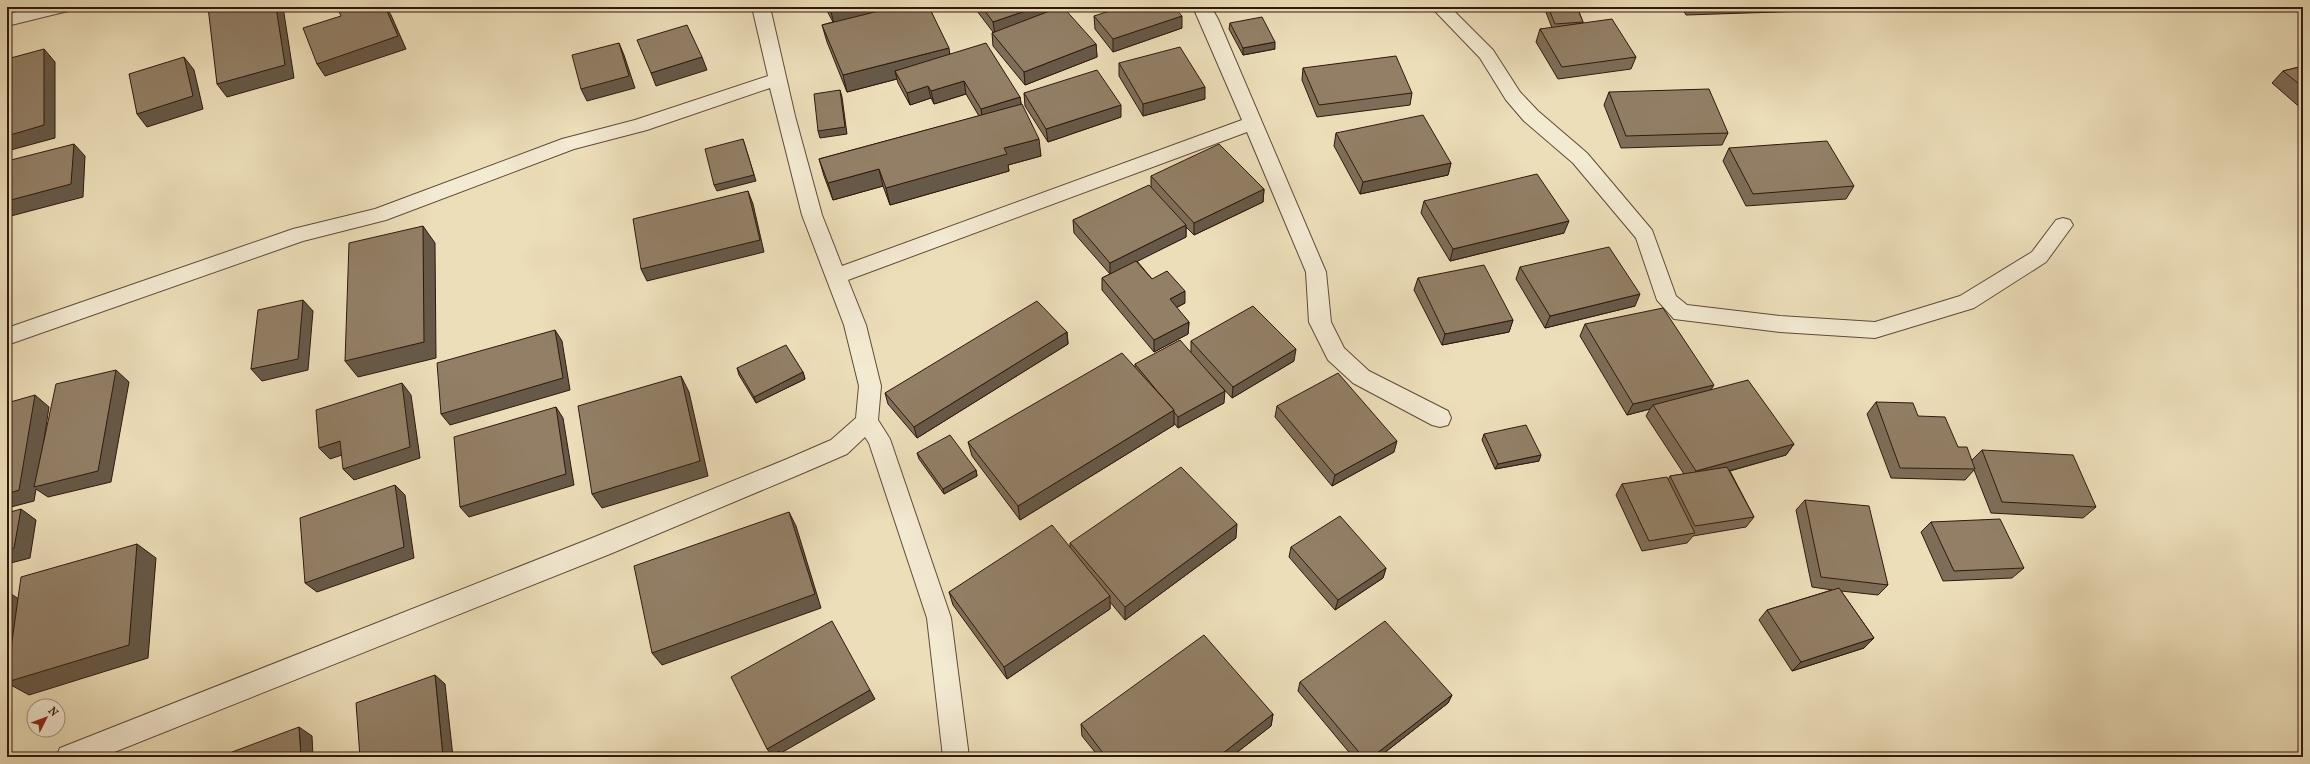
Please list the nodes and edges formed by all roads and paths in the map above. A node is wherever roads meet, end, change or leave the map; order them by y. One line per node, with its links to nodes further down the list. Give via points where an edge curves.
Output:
1 (62, 7): 5 (street)
2 (761, 7): 6 (street)
3 (1202, 7): 7 (street)
4 (1440, 7): 8 (street, via 1487,54 1513,96 1531,116 1580,158 1645,235 1667,300 1681,313 1780,324 1875,330 1967,302 2039,257)
5 (7, 20)
6 (777, 79): 9 (street, via 812,215); 10 (street, via 640,125 569,144 379,215 300,234)
7 (1252, 123): 9 (street); 11 (street, via 1316,272 1320,322 1336,354 1361,377)
8 (2063, 225)
9 (836, 276): 12 (street, via 855,325 870,386)
10 (7, 337)
11 (1440, 418)
12 (867, 422): 13 (street, via 839,447 795,466 601,546); 14 (street, via 880,439 901,510 939,618)
13 (69, 757)
14 (956, 757)

